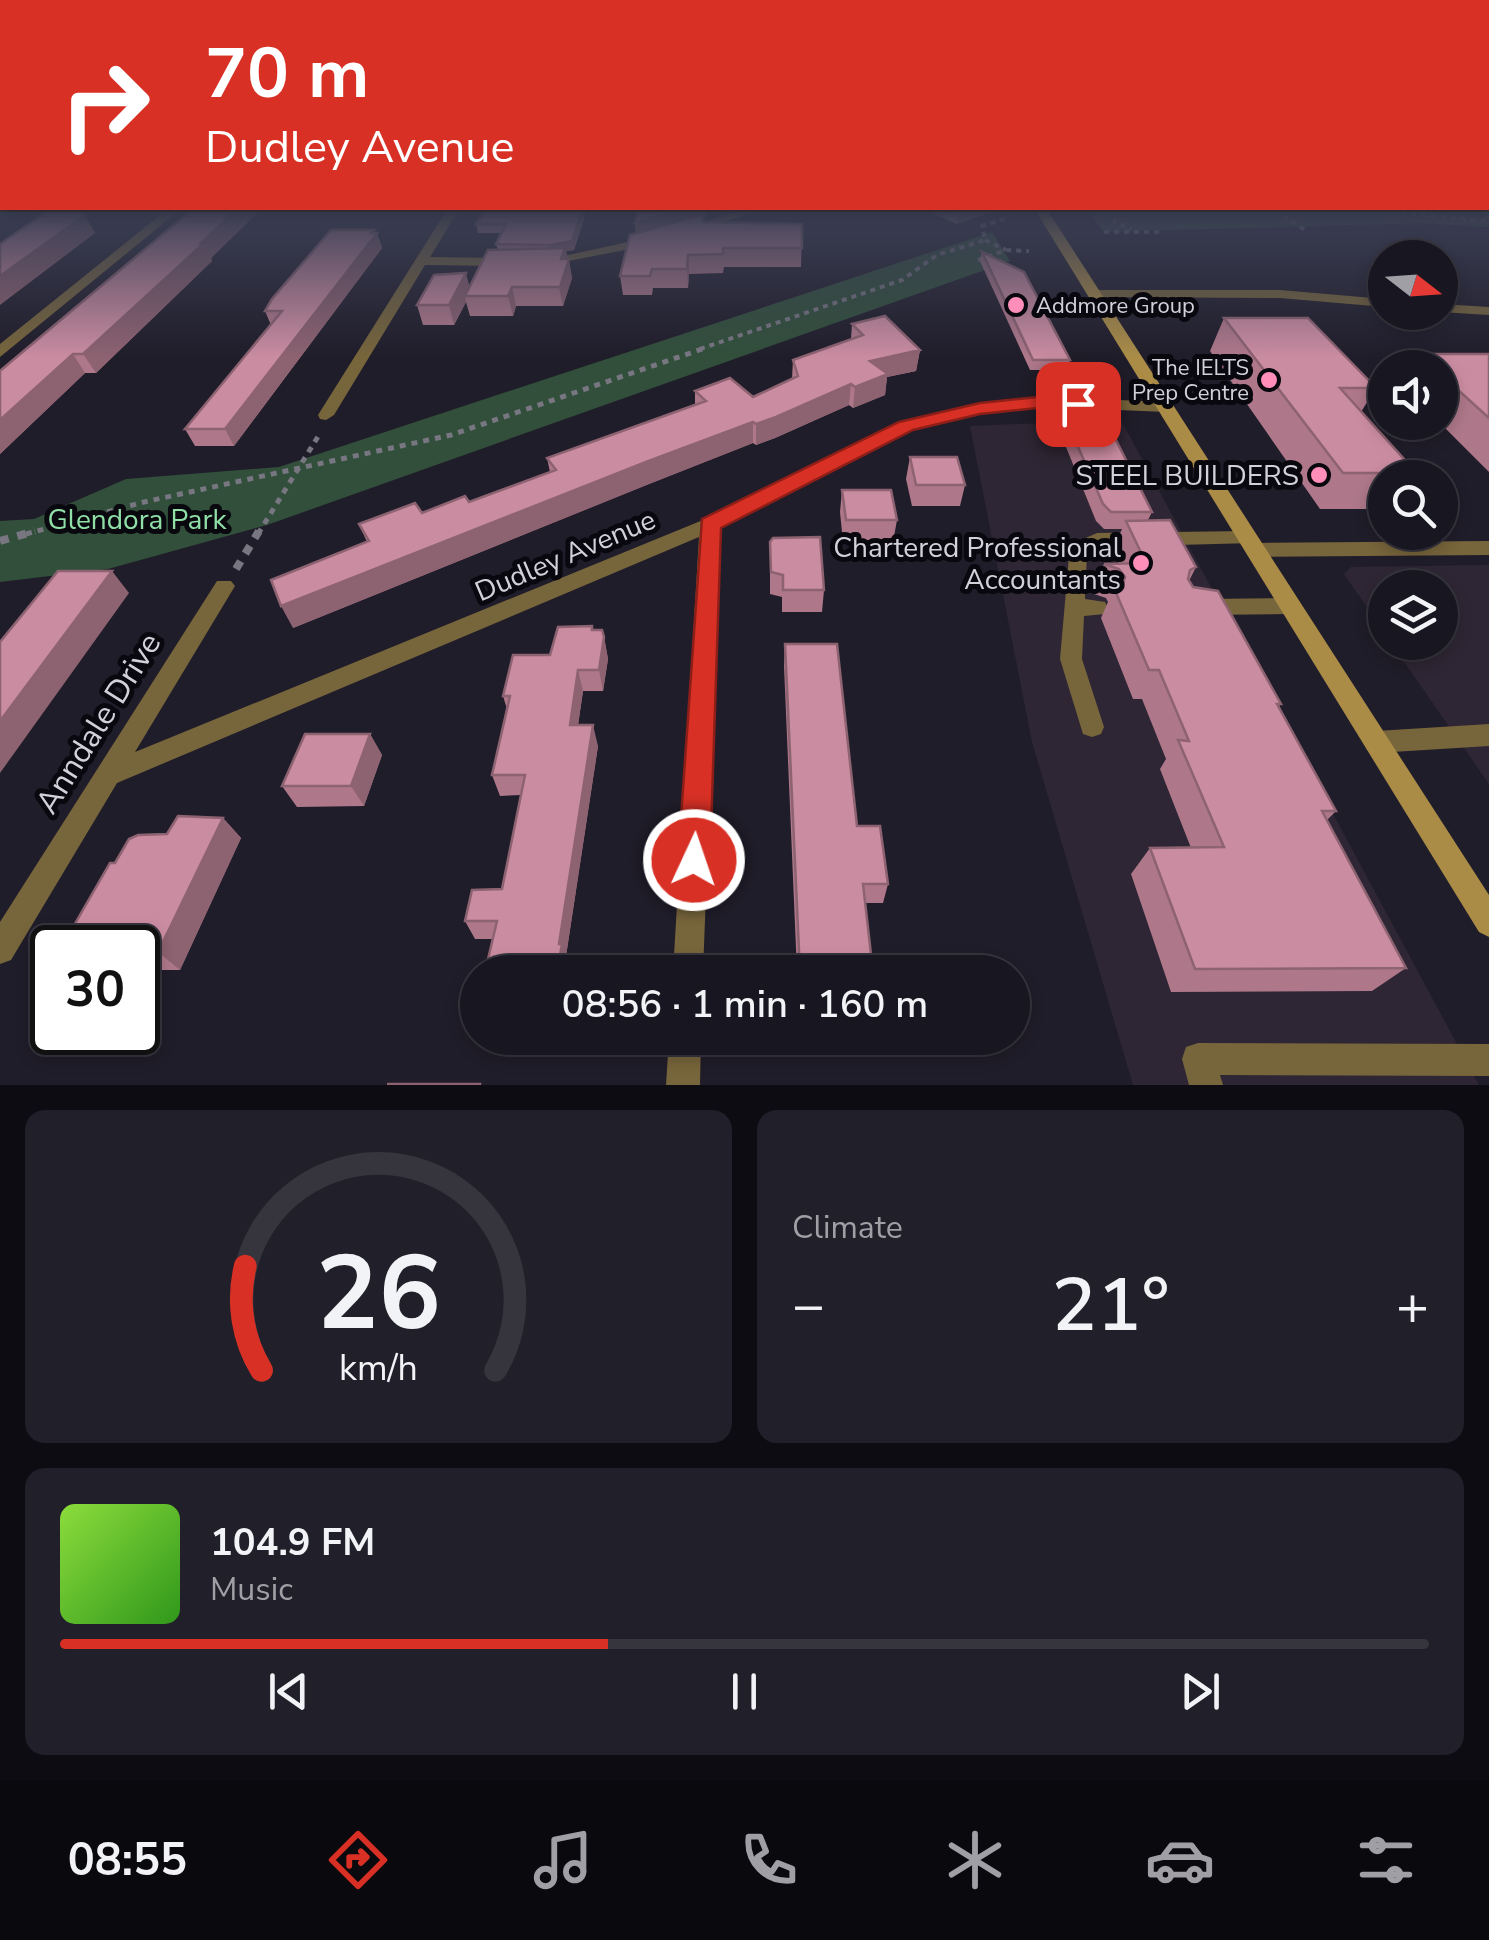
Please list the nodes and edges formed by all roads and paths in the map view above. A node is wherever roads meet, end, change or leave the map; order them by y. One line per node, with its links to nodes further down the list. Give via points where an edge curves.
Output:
1 (117, 257): 13 (street)
2 (424, 257): 8 (street)
3 (577, 257): 8 (street)
4 (935, 257): 16 (path, via 902,280 451,435)
5 (987, 257): 7 (path)
6 (1071, 257): 9 (main road)
7 (978, 260)
8 (421, 261): 15 (street)
9 (1094, 293): 10 (street); 14 (main road)
10 (1368, 302)
11 (1458, 309): 12 (street)
12 (1489, 311)
13 (0, 352)
14 (1166, 407): 17 (street, Dudley Avenue, via 1048,402 906,426); 19 (main road)
15 (326, 416): 16 (path)
16 (300, 468): 18 (path); 21 (path)
17 (710, 524): 29 (street, Dudley Avenue); 32 (street)
18 (1, 540)
19 (1251, 544): 20 (street); 22 (main road); 23 (street, via 1097,540 1077,550)
20 (1486, 551)
21 (224, 586): 29 (street, Anndale Drive)
22 (1290, 606): 24 (street); 28 (main road)
23 (1073, 607): 25 (street); 26 (street, via 1071,658)
24 (1186, 607)
25 (1097, 608)
26 (1092, 727)
27 (1489, 734): 28 (street)
28 (1376, 742): 30 (main road)
29 (107, 775): 31 (street, Anndale Drive)
30 (1489, 922)
31 (0, 948)
32 (689, 955)
33 (684, 1055): 35 (street)
34 (1489, 1060): 36 (street, via 1198,1059)
35 (683, 1085)
36 (1206, 1085)

